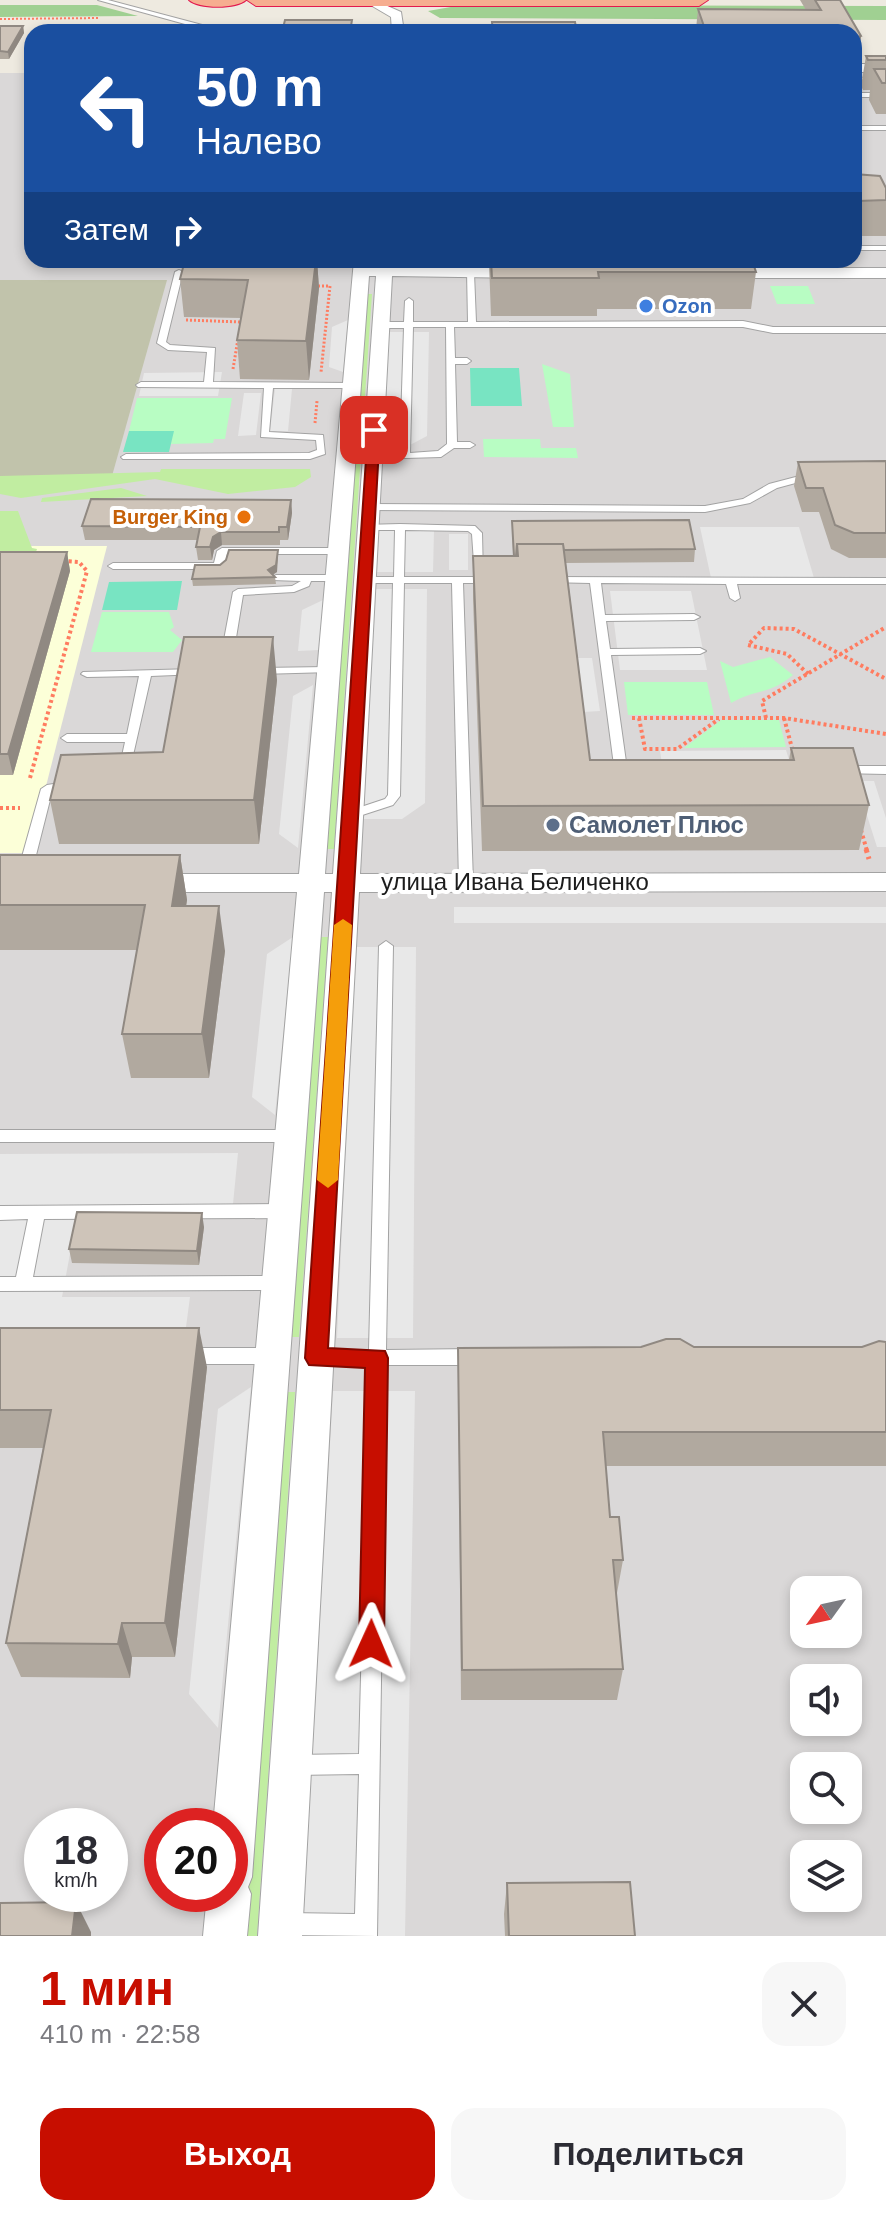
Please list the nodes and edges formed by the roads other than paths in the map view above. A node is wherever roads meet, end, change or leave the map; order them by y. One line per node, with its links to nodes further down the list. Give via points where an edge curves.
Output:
1 (101, 0): 8 (lane)
2 (198, 0): 3 (highway)
3 (237, 0)
4 (256, 0): 6 (highway)
5 (699, 0): 7 (highway)
6 (367, 1): 7 (highway); 9 (street, via 392,9)
7 (440, 2): 10 (street, via 413,8)
8 (191, 24)
9 (398, 24)
10 (401, 24)
11 (862, 68): 12 (street)
12 (886, 68)
13 (862, 80): 14 (lane)
14 (886, 82)
15 (862, 95): 16 (lane)
16 (886, 95)
17 (862, 128): 18 (lane)
18 (886, 128)
19 (862, 248): 20 (lane)
20 (886, 248)
21 (373, 268): 39 (street)
22 (374, 268): 30 (street)
23 (414, 268): 25 (street)
24 (179, 272): 37 (lane, via 161,343 212,350)
25 (470, 273): 26 (street); 32 (lane)
26 (548, 273)
27 (703, 273): 28 (street)
28 (886, 273)
29 (409, 301): 30 (lane)
30 (395, 325): 31 (lane); 43 (street); 44 (lane)
31 (450, 325): 32 (lane); 34 (lane)
32 (472, 325): 33 (lane, via 743,324 773,330)
33 (886, 330)
34 (451, 361): 35 (lane); 40 (lane)
35 (467, 361)
36 (141, 385): 37 (lane)
37 (208, 385): 38 (lane)
38 (269, 385): 39 (lane); 43 (lane, via 264,435 314,436)
39 (350, 385): 43 (street)
40 (452, 445): 41 (lane); 44 (lane, via 441,454)
41 (470, 445)
42 (293, 446): 43 (lane)
43 (346, 450): 44 (lane); 45 (lane, via 310,456); 47 (street); 50 (street)
44 (405, 456)
45 (126, 457)
46 (820, 475): 47 (lane, via 798,477 746,501 705,509)
47 (369, 517): 48 (lane); 53 (street)
48 (400, 527): 54 (lane); 55 (lane, via 476,531)
49 (113, 566): 50 (lane, via 219,566 222,551)
50 (326, 569): 51 (lane); 66 (street); 68 (lane, via 294,589 238,592)
51 (276, 578)
52 (457, 579): 54 (lane); 55 (lane); 80 (lane)
53 (365, 580): 54 (lane); 79 (street)
54 (398, 580): 79 (lane, via 394,796)
55 (479, 580): 56 (lane)
56 (508, 580)
57 (537, 580): 58 (lane)
58 (595, 580): 59 (lane); 63 (lane)
59 (731, 580): 60 (lane); 61 (lane)
60 (886, 581)
61 (735, 598)
62 (694, 617): 63 (lane)
63 (600, 618): 65 (lane)
64 (700, 651): 65 (lane)
65 (605, 652): 76 (lane, via 621,773)
66 (327, 670): 69 (lane); 85 (street)
67 (209, 672): 70 (lane)
68 (225, 672)
69 (240, 672)
70 (146, 673): 71 (lane); 73 (lane)
71 (87, 674)
72 (67, 738): 73 (lane)
73 (132, 738): 77 (lane)
74 (886, 770): 75 (lane)
75 (797, 771)
76 (637, 772)
77 (119, 781)
78 (86, 784): 82 (lane, via 47,789)
79 (350, 815): 86 (street)
80 (466, 882): 81 (street, улица Ивана Беличенко); 86 (street, улица Ивана Беличенко)
81 (886, 882)
82 (11, 883): 83 (street)
83 (52, 883)
84 (128, 883): 85 (street, улица Ивана Беличенко)
85 (311, 883): 86 (street, улица Ивана Беличенко); 89 (street)
86 (346, 883): 99 (street)
87 (386, 946): 100 (lane)
88 (0, 1136): 89 (lane)
89 (291, 1136): 90 (street)
90 (285, 1211): 92 (lane); 94 (street)
91 (0, 1213): 92 (lane)
92 (37, 1213): 93 (lane)
93 (23, 1283): 94 (lane); 95 (lane)
94 (279, 1283): 97 (street)
95 (0, 1284)
96 (167, 1356): 97 (lane)
97 (274, 1356): 103 (street)
98 (488, 1357): 100 (lane)
99 (317, 1358): 100 (lane); 102 (street)
100 (377, 1358): 101 (lane)
101 (369, 1764): 102 (lane); 106 (lane)
102 (291, 1765): 105 (street)
103 (236, 1808)
104 (227, 1912): 107 (street)
105 (281, 1930): 106 (lane)
106 (366, 1930)
107 (225, 1936)

